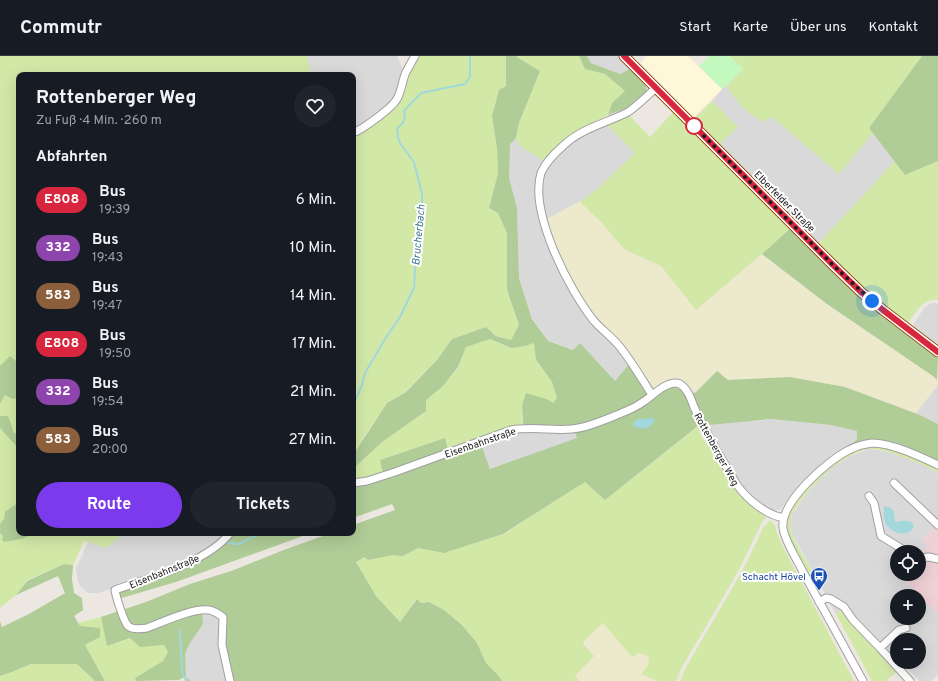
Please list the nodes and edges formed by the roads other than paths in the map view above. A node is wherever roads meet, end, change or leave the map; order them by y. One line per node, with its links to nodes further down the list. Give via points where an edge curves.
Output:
1 (416, 56): 4 (street, via 406,73 396,101)
2 (624, 56): 3 (main road, Elberfelder Straße)
3 (656, 88): 5 (main road, Elberfelder Straße, via 861,292); 6 (street, via 630,111 580,133 565,144 549,160 538,185 542,220 558,262 594,320 620,346)
4 (356, 132)
5 (938, 352)
6 (652, 395): 9 (street, Eisenbahnstraße, via 633,408 584,427 512,430 395,472); 11 (street, Rottenberger Weg, via 673,383 678,383 686,389 701,424 743,493 775,517)
7 (938, 465): 11 (street, via 892,446 873,443 861,445 826,465 795,498)
8 (894, 482): 12 (street)
9 (356, 483)
10 (869, 496): 14 (street, via 874,503 881,536)
11 (784, 518): 17 (street, via 788,542)
12 (938, 525)
13 (227, 536): 20 (street, Eisenbahnstraße, via 198,559 116,590 116,595 125,621 133,628 147,628 202,610 210,610 223,617 222,645)
14 (896, 545)
15 (926, 557): 16 (street)
16 (938, 559)
17 (819, 602): 19 (street, via 826,598 831,599 844,607); 21 (street)
18 (906, 628): 19 (street, via 899,630)
19 (880, 648): 22 (street)
20 (230, 681)
21 (863, 681)
22 (910, 681)

